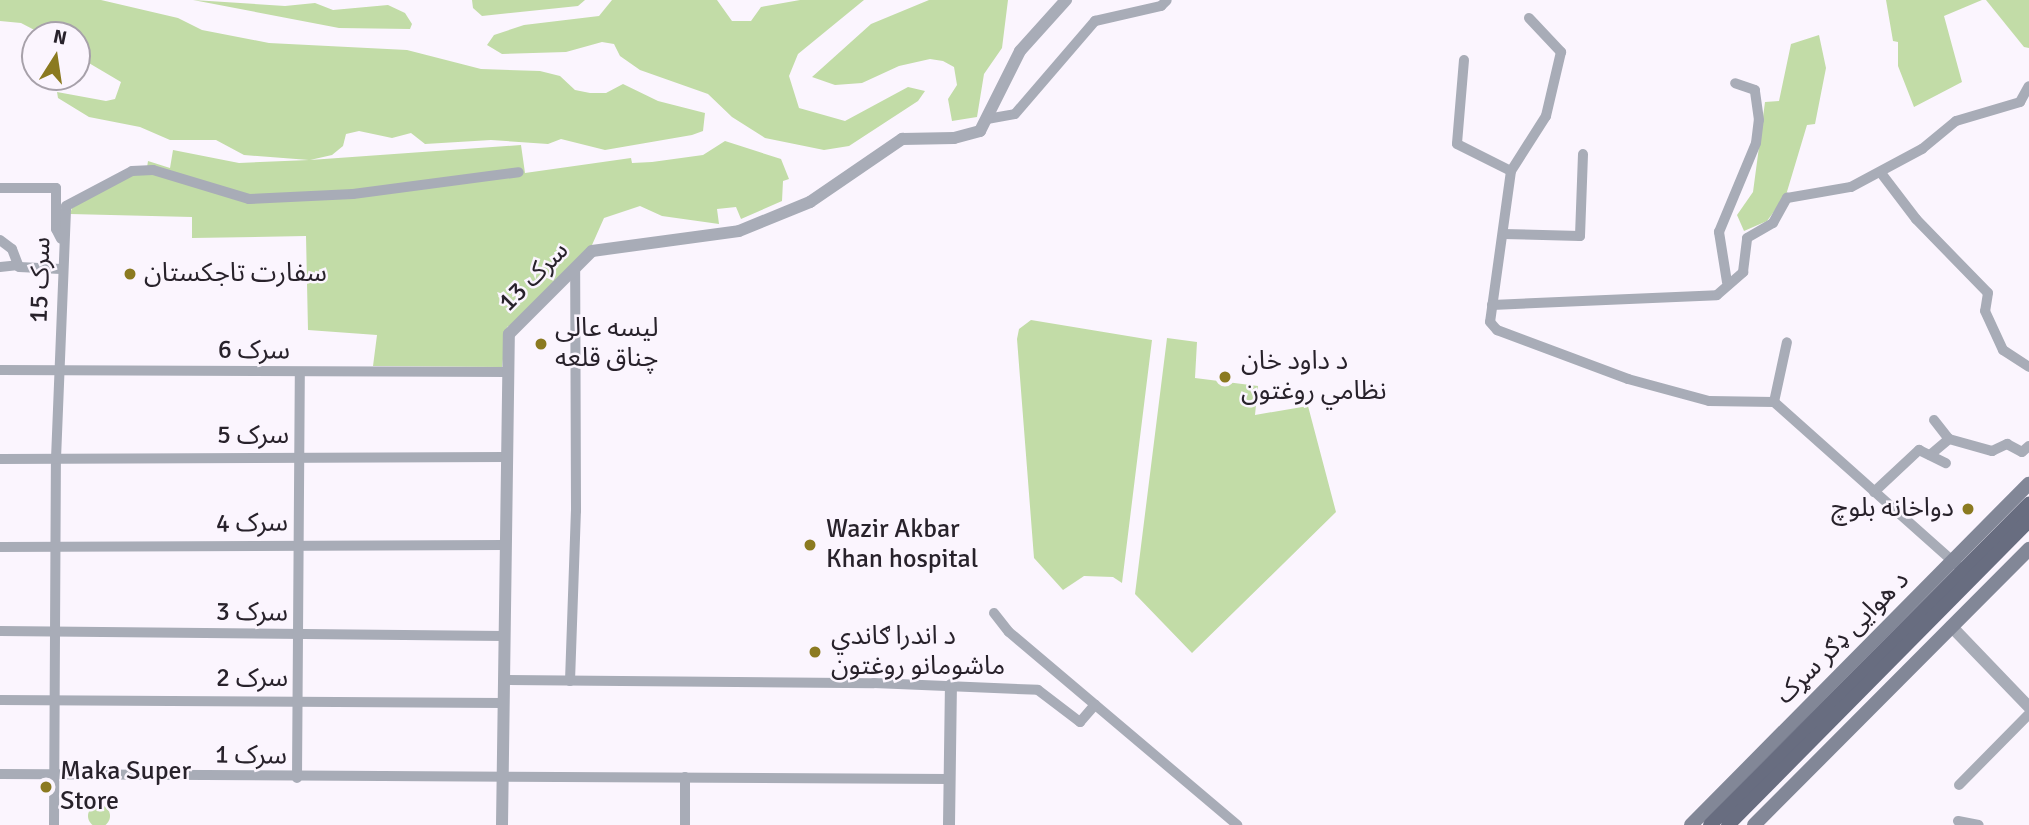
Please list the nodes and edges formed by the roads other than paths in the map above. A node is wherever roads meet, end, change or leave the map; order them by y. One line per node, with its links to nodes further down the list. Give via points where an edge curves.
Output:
1 (1066, 0): 7 (street, سرک 13, via 1020,51)
2 (1167, 0): 7 (street, via 1161,6 1095,22 1015,114)
3 (1530, 18): 9 (street, via 1561,52 1546,116)
4 (1464, 60): 9 (street, via 1457,144)
5 (1735, 83): 20 (street, via 1755,90 1759,120 1756,143 1720,232)
6 (2029, 86): 11 (street, via 2020,102 1956,121 1922,149)
7 (987, 118): 19 (street, سرک 13, via 980,131 966,136 902,139 789,213 738,231 592,251)
8 (1583, 154): 13 (street, via 1580,236)
9 (1511, 171): 13 (street)
10 (519, 172): 15 (street, سرک 15, via 353,194 249,199 153,170 132,171 66,206)
11 (1881, 173): 20 (street, via 1877,171 1851,187 1787,198 1773,223 1751,233 1743,272); 23 (street, via 1916,219 1988,293 1985,311 2003,350)
12 (0, 188): 15 (street, via 56,188 56,229)
13 (1503, 234): 21 (street)
14 (0, 240): 16 (street, via 12,249)
15 (62, 241): 18 (street, سرک 15)
16 (18, 265): 17 (street); 18 (street)
17 (0, 267)
18 (61, 269): 25 (street, سرک 15)
19 (575, 269): 27 (street, سرک 13, via 509,334); 55 (street, via 577,485)
20 (1727, 282): 21 (street, via 1717,295 1702,297)
21 (1492, 305): 28 (street, via 1490,322 1497,331 1628,379 1709,401)
22 (1787, 342): 28 (street)
23 (2029, 367)
24 (0, 370): 25 (street, سرک 6)
25 (59, 370): 26 (street, سرک 6); 36 (street, سرک 15)
26 (300, 372): 27 (street, سرک 6); 33 (street)
27 (508, 372): 34 (street, سرک 13)
28 (1774, 402): 39 (street)
29 (1934, 419): 30 (street)
30 (1949, 439): 31 (street, via 1992,451 2007,444 2022,452); 32 (street)
31 (2029, 446)
32 (1930, 455): 37 (street); 39 (street, via 1919,450)
33 (301, 457): 34 (street, سرک 5); 36 (street, سرک 5); 42 (street)
34 (506, 457): 43 (street, سرک 13)
35 (0, 459): 36 (street, سرک 5)
36 (56, 459): 45 (street, سرک 15)
37 (1946, 463)
38 (2029, 484): 47 (main road, د هوایی ډګر سړک)
39 (1874, 492): 47 (street)
40 (2029, 504): 47 (main road)
41 (2029, 521): 79 (main road)
42 (300, 544): 43 (street, سرک 4); 45 (street, سرک 4); 52 (street)
43 (505, 545): 53 (street, سرک 13)
44 (0, 547): 45 (street, سرک 4)
45 (57, 547): 51 (street, سرک 15)
46 (2029, 549): 49 (main road)
47 (1958, 565): 77 (main road, د هوایی ډګر سړک); 78 (main road)
48 (994, 614): 61 (street)
49 (1951, 626): 62 (street); 80 (main road)
50 (0, 631): 51 (street, سرک 3)
51 (56, 631): 52 (street, سرک 3); 58 (street, سرک 15)
52 (298, 635): 53 (street, سرک 3); 59 (street)
53 (504, 636): 54 (street, سرک 13)
54 (503, 680): 55 (street); 60 (street, سرک 13)
55 (570, 681): 56 (street)
56 (951, 685): 61 (street, via 1038,690 1080,722); 69 (street)
57 (0, 700): 58 (street, سرک 2)
58 (55, 700): 59 (street, سرک 2); 65 (street, سرک 15)
59 (297, 700): 60 (street, سرک 2); 68 (street)
60 (503, 703): 66 (street, سرک 13)
61 (1095, 705): 76 (street)
62 (2029, 707)
63 (2029, 714): 70 (street)
64 (0, 774): 65 (street, سرک 1)
65 (57, 775): 68 (street, سرک 1); 72 (street, سرک 15)
66 (502, 776): 67 (street, سرک 1); 68 (street, سرک 1); 73 (street, سرک 13)
67 (685, 777): 69 (street, سرک 1); 74 (street)
68 (298, 778)
69 (950, 779): 75 (street)
70 (1959, 785)
71 (1958, 821): 81 (street)
72 (54, 825)
73 (502, 825)
74 (685, 825)
75 (949, 825)
76 (1237, 825)
77 (1692, 825)
78 (1710, 825)
79 (1728, 825)
80 (1754, 825)
81 (1979, 825)

